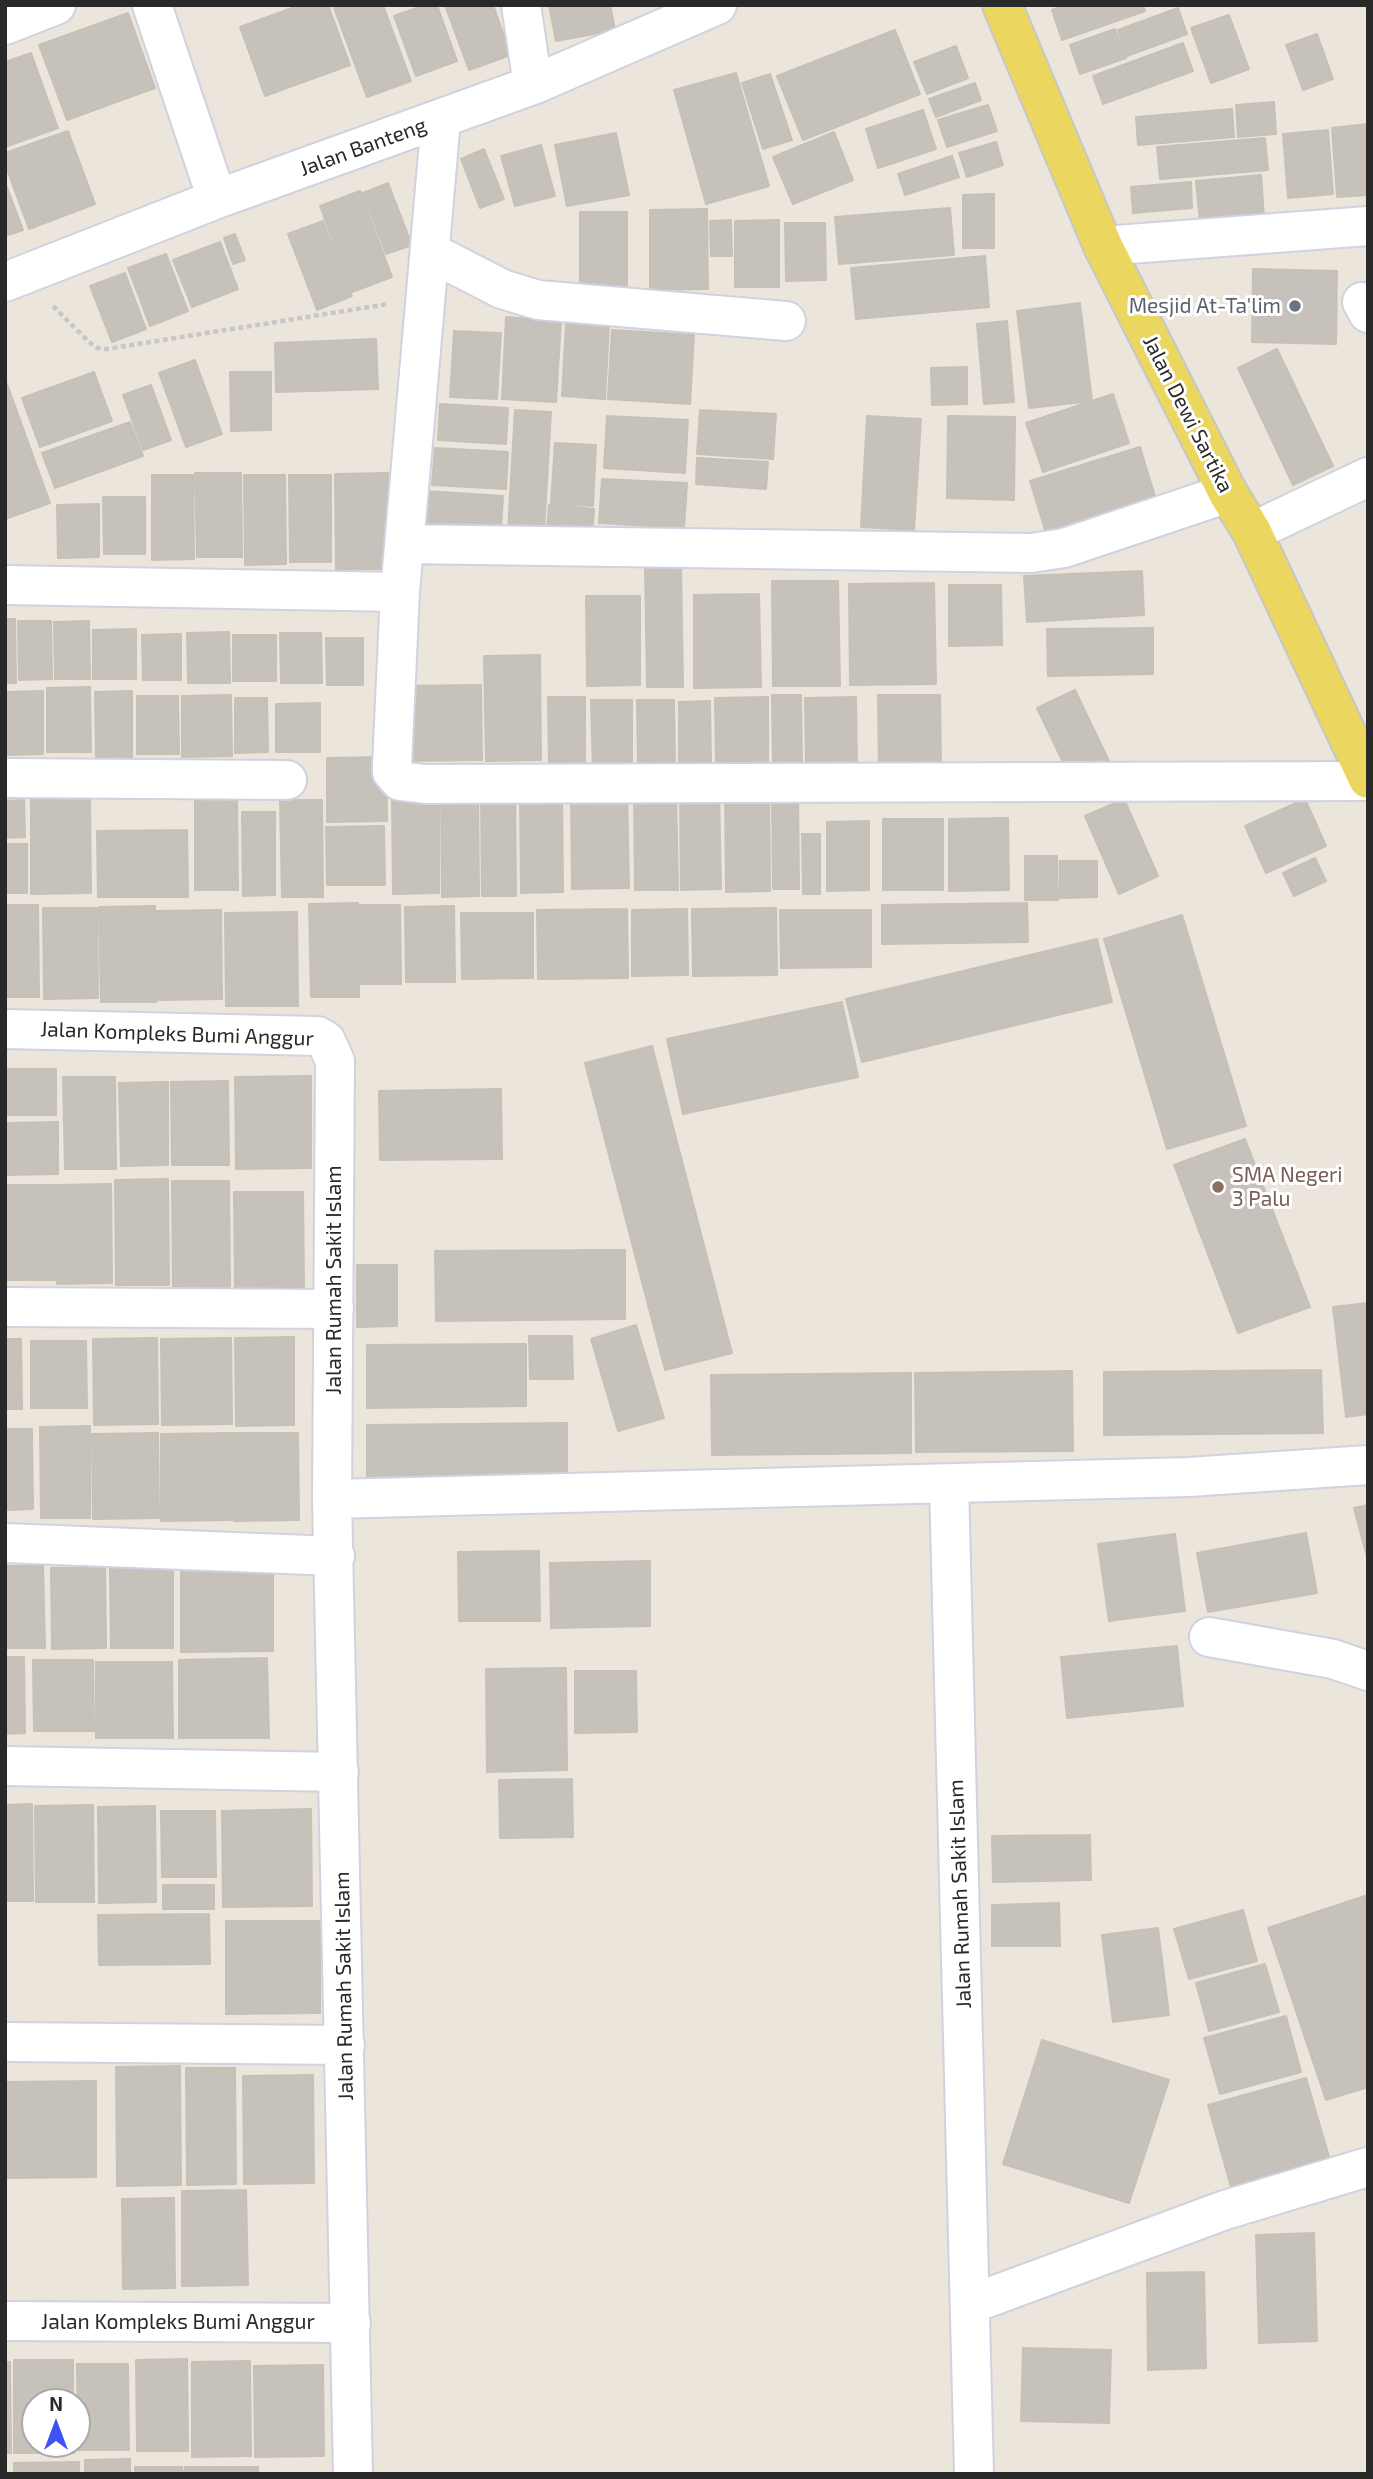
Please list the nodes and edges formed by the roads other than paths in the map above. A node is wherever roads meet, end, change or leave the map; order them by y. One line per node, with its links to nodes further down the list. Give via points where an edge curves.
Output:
1 (56, 5): 6 (street)
2 (152, 5): 9 (street)
3 (521, 5): 7 (street)
4 (717, 5): 7 (street, Jalan Banteng)
5 (1002, 5): 11 (main road, Jalan Dewi Sartika)
6 (5, 25)
7 (533, 85): 8 (street, Jalan Banteng)
8 (441, 119): 9 (street, Jalan Banteng); 12 (street)
9 (217, 199): 13 (street, Jalan Banteng)
10 (1368, 226): 11 (street)
11 (1103, 246): 16 (main road, Jalan Dewi Sartika)
12 (430, 252): 14 (street, via 502,289 538,300); 18 (street)
13 (14, 279)
14 (786, 321)
15 (1368, 477): 17 (street)
16 (1228, 493): 17 (main road, Jalan Dewi Sartika); 18 (street, via 1064,548 1031,553)
17 (1252, 532): 23 (main road, Jalan Dewi Sartika)
18 (405, 544): 20 (street)
19 (5, 585): 20 (street)
20 (400, 592): 23 (street, via 392,772 405,782)
21 (5, 778): 22 (street)
22 (287, 780)
23 (1368, 780)
24 (5, 1028): 25 (street, Jalan Kompleks Bumi Anggur, via 318,1036 326,1041)
25 (335, 1060): 27 (street, Jalan Rumah Sakit Islam)
26 (5, 1307): 27 (street)
27 (334, 1309): 30 (street, Jalan Rumah Sakit Islam)
28 (1368, 1465): 29 (street, via 1189,1478)
29 (949, 1484): 30 (street); 40 (street, Jalan Rumah Sakit Islam)
30 (332, 1499): 32 (street, Jalan Rumah Sakit Islam)
31 (5, 1543): 32 (street)
32 (335, 1556): 36 (street, Jalan Rumah Sakit Islam)
33 (1209, 1637): 34 (street, via 1334,1659)
34 (1368, 1671)
35 (5, 1766): 36 (street)
36 (339, 1772): 38 (street, Jalan Rumah Sakit Islam)
37 (5, 2042): 38 (street)
38 (345, 2045): 42 (street, Jalan Rumah Sakit Islam)
39 (1368, 2167): 40 (street, via 1225,2210)
40 (971, 2304): 44 (street, Jalan Rumah Sakit Islam)
41 (5, 2320): 42 (street, Jalan Kompleks Bumi Anggur)
42 (351, 2323): 43 (street, Jalan Rumah Sakit Islam)
43 (353, 2474)
44 (974, 2474)

